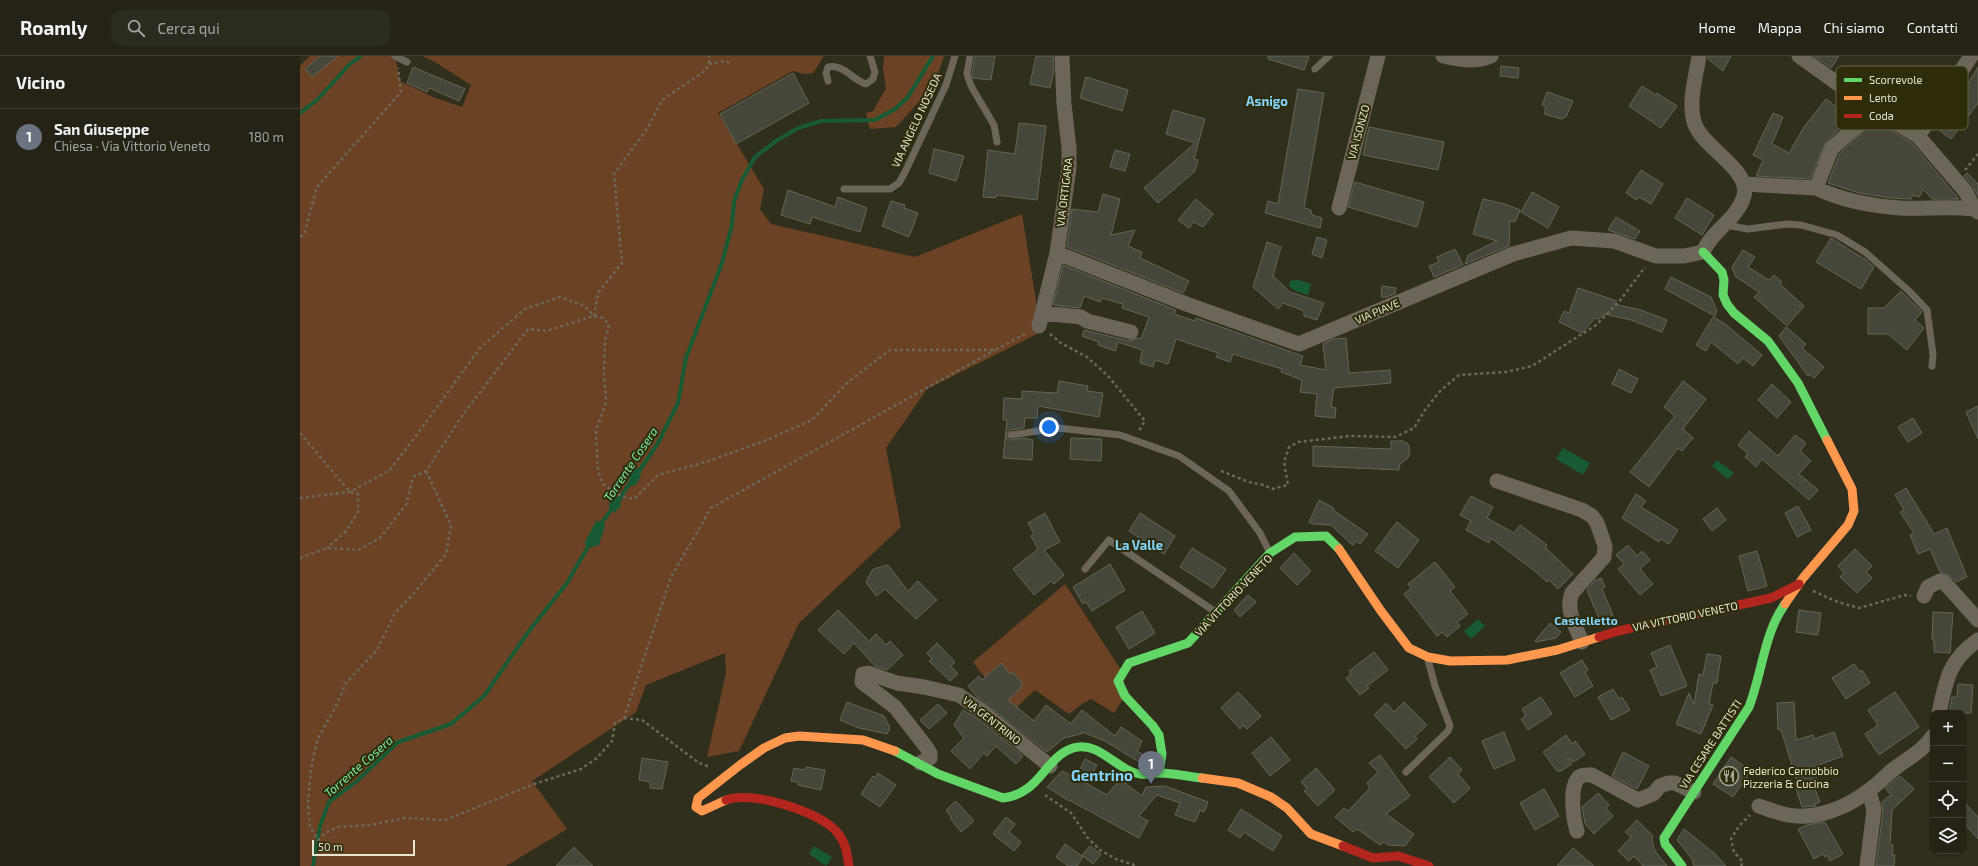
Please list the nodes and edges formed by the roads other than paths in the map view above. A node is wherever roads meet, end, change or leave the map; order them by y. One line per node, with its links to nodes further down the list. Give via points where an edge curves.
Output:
1 (395, 56): 13 (lane)
2 (870, 56): 16 (lane, via 874,72 873,79 866,84 834,66 828,67)
3 (955, 56): 25 (lane, VIA ANGELO NOSEDA, via 946,85 899,183 890,189)
4 (970, 56): 22 (lane, via 967,74 971,86 994,124)
5 (1062, 56): 30 (street, VIA ORTIGARA, via 1069,157)
6 (1329, 56): 15 (lane)
7 (1378, 56): 26 (street, VIA ISONZO)
8 (1443, 56): 9 (street, via 1482,60)
9 (1491, 56)
10 (1699, 56): 23 (street, via 1692,102 1695,124 1707,142 1737,172)
11 (1799, 56): 17 (street)
12 (1971, 56): 14 (street)
13 (407, 62)
14 (1964, 66)
15 (1315, 69)
16 (828, 81)
17 (1836, 82)
18 (1852, 130): 24 (street, via 1832,148)
19 (1908, 130): 21 (street)
20 (1922, 130): 21 (street)
21 (1918, 136): 27 (street, via 1966,192)
22 (997, 142)
23 (1744, 184): 24 (street); 28 (street, via 1744,195 1734,216)
24 (1816, 188): 27 (street, via 1874,205)
25 (844, 189)
26 (1339, 208)
27 (1976, 210)
28 (1720, 227): 29 (street); 32 (lane, via 1728,225 1748,229 1787,224 1801,226 1836,235 1865,252 1927,310 1933,354)
29 (1703, 252): 30 (street, VIA PIAVE, via 1684,256 1654,255 1614,241 1570,238 1512,254 1298,344 1189,305); 37 (street, VIA VITTORIO VENETO, via 1722,272 1723,295 1727,304 1768,342 1798,383 1852,489 1854,512 1848,525)
30 (1057, 253): 31 (street, VIA ORTIGARA, via 1040,320 1082,317 1087,321)
31 (1131, 332)
32 (1932, 366)
33 (1011, 435): 35 (lane, via 1058,428 1120,435 1179,456 1229,491 1260,533)
34 (1497, 481): 42 (street, via 1582,510 1592,516 1597,523 1605,546 1604,557 1572,593 1569,600 1571,614)
35 (1270, 553): 39 (street, VIA VITTORIO VENETO); 43 (street, VIA VITTORIO VENETO, via 1295,537 1326,536 1343,553 1409,648)
36 (1086, 569): 39 (lane, via 1109,540)
37 (1799, 584): 42 (street, VIA VITTORIO VENETO, via 1771,598 1618,631); 51 (street, VIA CESARE BATTISTI, via 1777,616 1749,707)
38 (1924, 596): 40 (street, via 1928,587 1940,581 1944,582)
39 (1216, 612): 49 (street, VIA VITTORIO VENETO, via 1188,643 1129,663 1118,681 1125,696 1159,735 1162,754)
40 (1978, 620)
41 (1978, 640): 44 (street, via 1956,660 1945,685)
42 (1582, 642): 43 (street, VIA VITTORIO VENETO, via 1507,660 1450,661)
43 (1428, 657): 48 (lane, via 1435,686 1450,726 1448,732)
44 (1940, 710)
45 (1930, 741): 50 (street)
46 (920, 764): 47 (street, via 1004,798 1016,796 1030,788); 47 (street, VIA GENTRINO, via 930,758 927,748 896,706 862,682 863,674 868,673 897,683 959,695); 54 (street, via 871,742 785,738 764,748 698,798 696,807 702,811 734,797 748,797 807,811 831,825 846,848)
47 (1050, 766): 49 (street, via 1072,748 1080,746 1089,748 1128,770 1154,775)
48 (1406, 772)
49 (1159, 773): 55 (street, via 1238,783 1271,797 1287,808 1311,834 1373,858 1398,856)
50 (1869, 791): 52 (street, via 1831,812 1808,816 1788,815); 57 (street, via 1874,810)
51 (1694, 792): 53 (street, via 1675,782 1660,786 1653,794 1638,800 1592,775 1580,776 1575,785 1573,816); 56 (street, VIA CESARE BATTISTI, via 1664,838 1665,844)
52 (1759, 806)
53 (1577, 831)
54 (849, 866)
55 (1430, 866)
56 (1682, 866)
57 (1867, 866)

